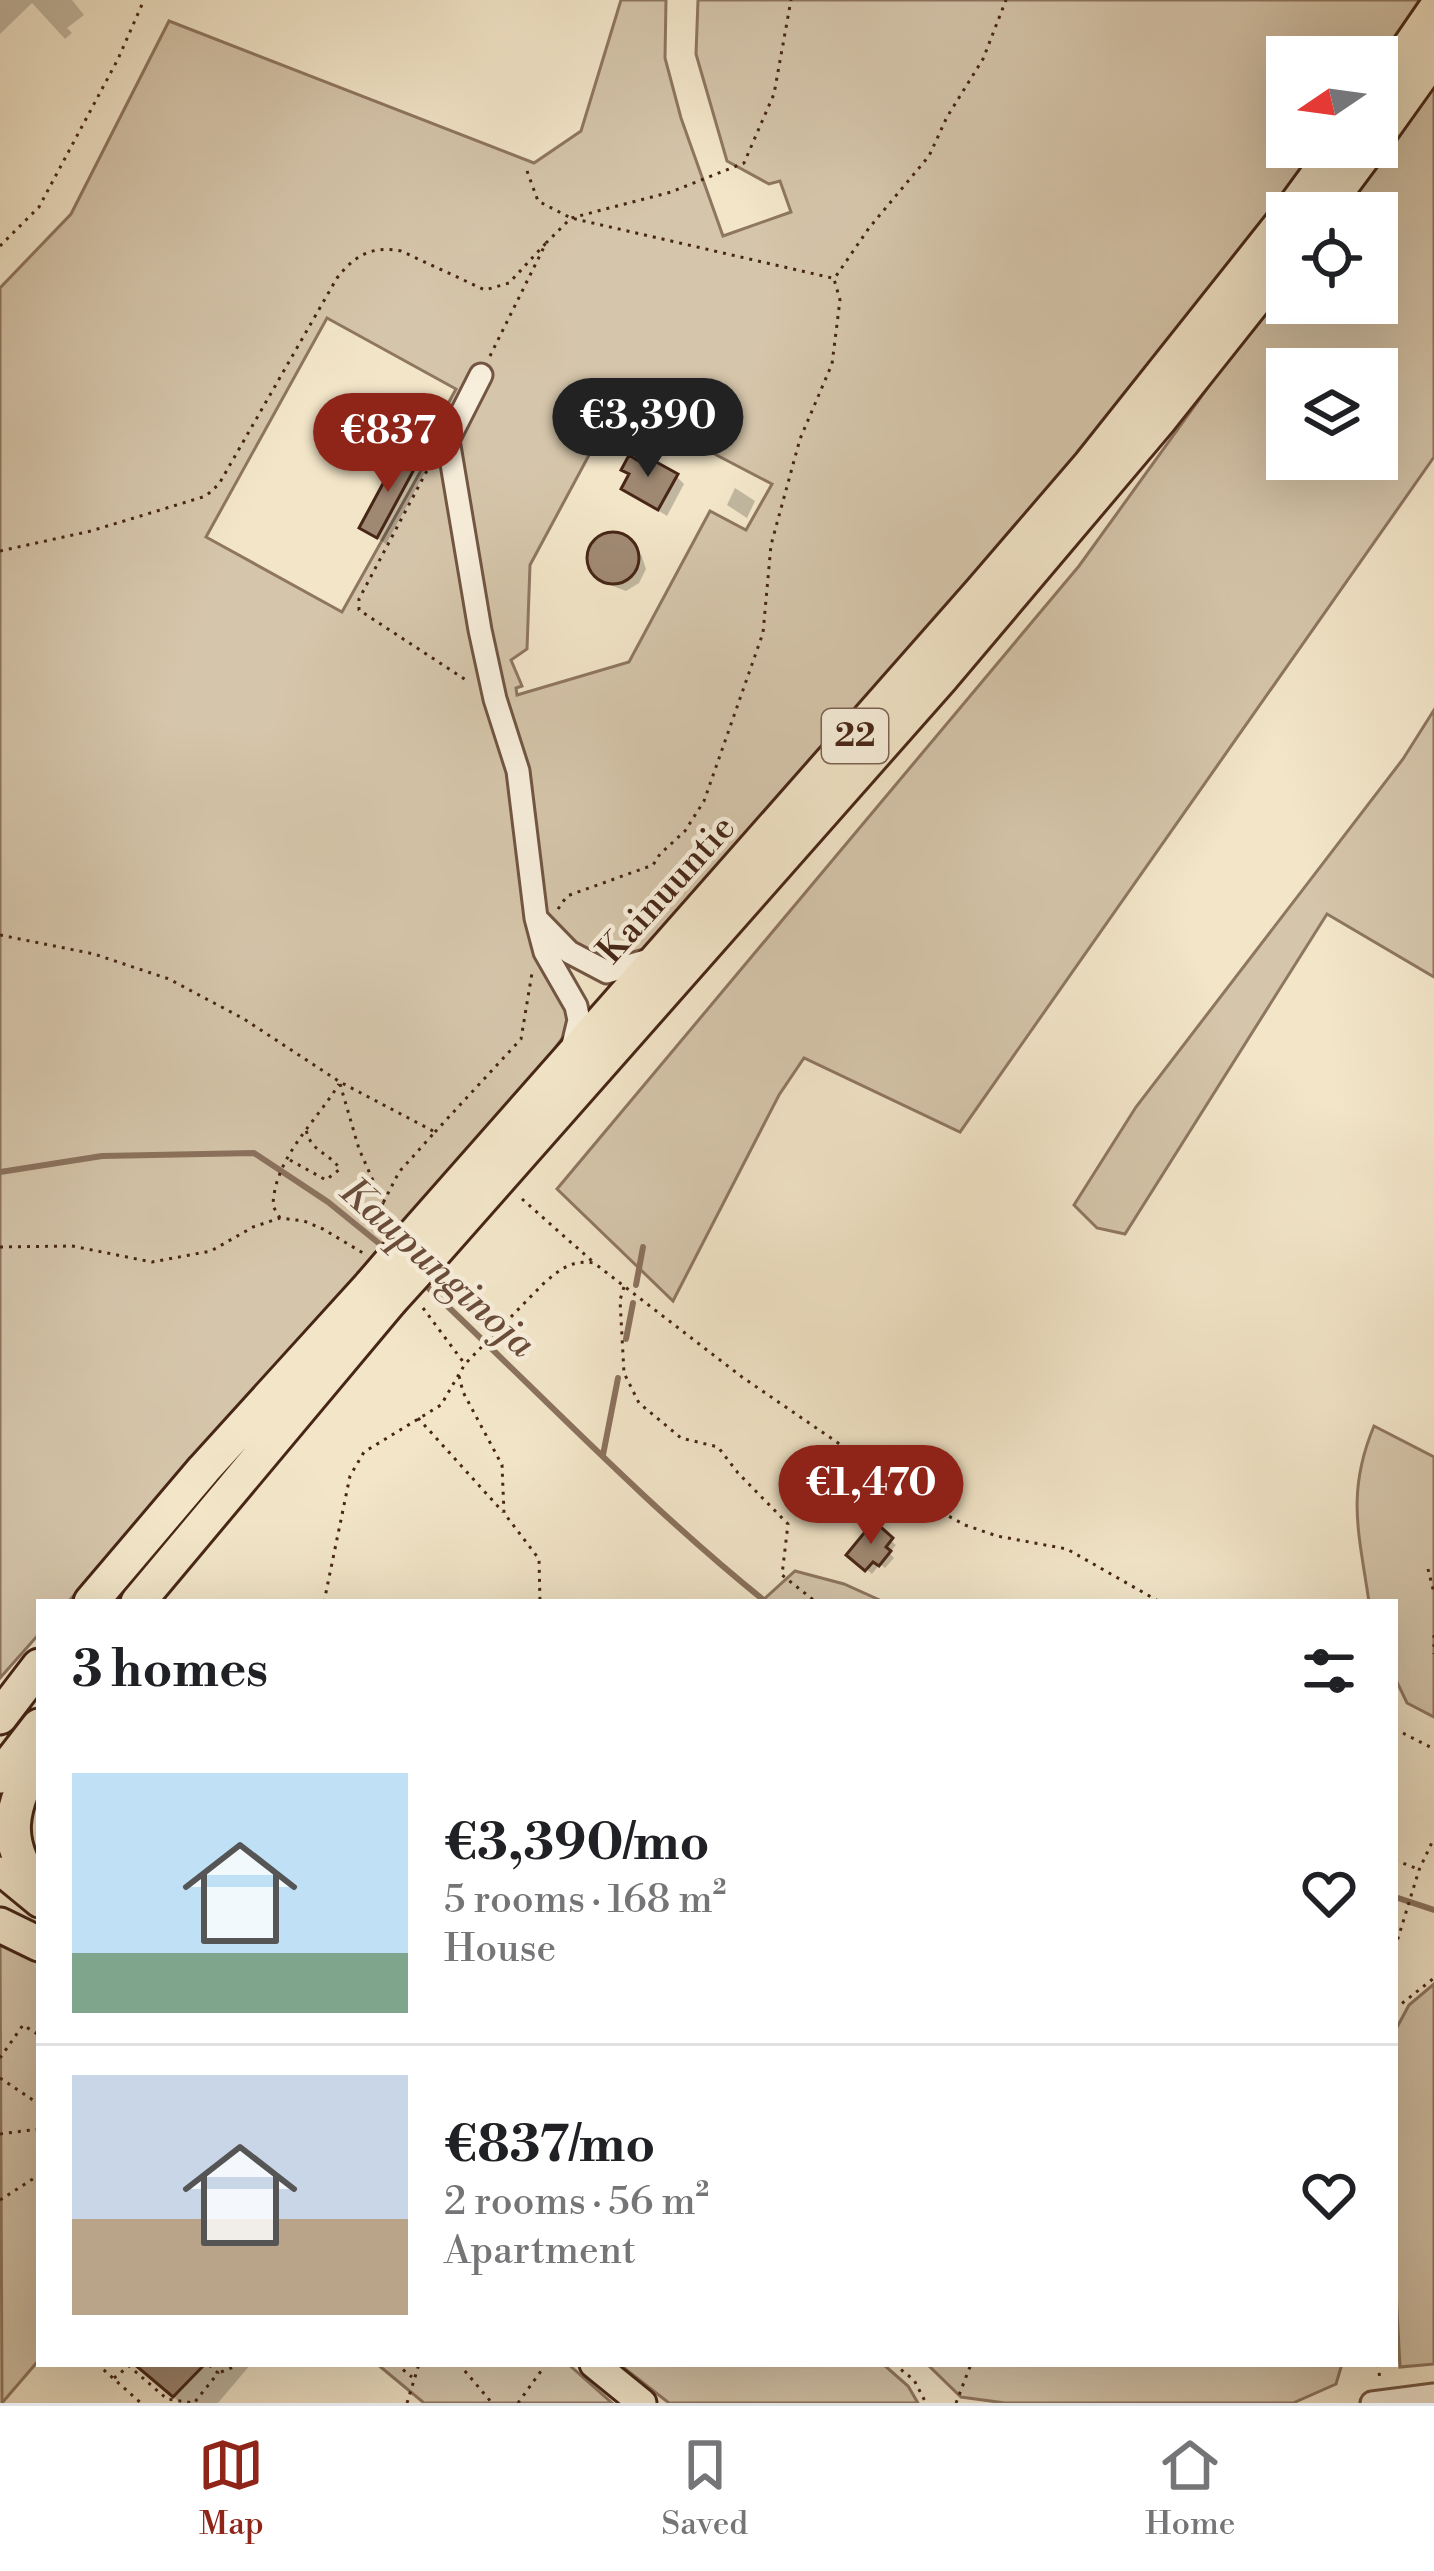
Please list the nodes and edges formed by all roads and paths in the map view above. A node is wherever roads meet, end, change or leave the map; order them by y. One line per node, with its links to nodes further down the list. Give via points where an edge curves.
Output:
1 (144, 0): 12 (path, via 38,207)
2 (791, 0): 9 (path, via 774,94 744,164)
3 (1006, 0): 13 (path, via 928,156)
4 (1434, 11): 6 (highway)
5 (1434, 57): 7 (highway)
6 (1398, 63)
7 (1398, 108)
8 (527, 170): 9 (path, via 538,201)
9 (571, 218): 10 (path); 13 (path)
10 (546, 243): 15 (path); 17 (path, via 509,283 484,290 388,248 360,254 337,278 206,496)
11 (1266, 244): 21 (highway, Kainuuntie / 22, via 1090,465)
12 (0, 246)
13 (834, 279): 19 (path, via 840,300 832,364 800,439 771,545 764,633 704,801 653,865 567,896)
14 (1266, 285): 33 (highway, Kainuuntie / 22, via 941,678)
15 (481, 375): 16 (street)
16 (448, 440): 18 (street); 18 (path, via 359,610)
17 (0, 551)
18 (496, 699): 19 (street, via 518,771)
19 (540, 927): 21 (street, via 607,972); 22 (street, via 576,1006); 25 (path, via 520,1039)
20 (0, 935): 23 (path, via 169,979)
21 (658, 957): 22 (highway, Kainuuntie / 22)
22 (570, 1059): 33 (highway, Kainuuntie / 22)
23 (340, 1082): 24 (path); 25 (path); 28 (path)
24 (305, 1126): 26 (path); 26 (path, via 308,1141 340,1169 326,1180)
25 (435, 1132): 28 (path)
26 (289, 1159): 29 (path, via 273,1206)
27 (522, 1199): 34 (path)
28 (383, 1203): 30 (path)
29 (280, 1218): 31 (path, via 211,1251 152,1262 72,1246); 32 (path, via 304,1221)
30 (377, 1224)
31 (0, 1247)
32 (358, 1250)
33 (418, 1250): 36 (highway, Kainuuntie / 22, bridge)
34 (594, 1263): 35 (path); 37 (path, via 556,1273)
35 (624, 1286): 46 (path, via 622,1360 639,1403 681,1438 718,1447 788,1524 782,1575); 47 (path, via 930,1506 997,1537 1067,1549)
36 (380, 1293): 42 (highway, Kainuuntie / 22, via 204,1469); 43 (highway, Kainuuntie / 22)
37 (458, 1374): 38 (path, via 441,1405); 39 (path, via 502,1465)
38 (418, 1418): 39 (path); 44 (path, via 364,1452 350,1476)
39 (504, 1514): 45 (path, via 539,1559)
40 (1428, 1569): 41 (path)
41 (1434, 1593)
42 (94, 1599)
43 (140, 1599)
44 (325, 1599)
45 (540, 1599)
46 (812, 1599)
47 (1155, 1599)
48 (1434, 1635): 49 (path)
49 (1434, 1654)
50 (36, 1655): 52 (highway)
51 (36, 1670): 53 (highway)
52 (0, 1694)
53 (0, 1717)
54 (36, 1730): 58 (highway)
55 (1398, 1731): 56 (path)
56 (1434, 1749)
57 (36, 1762): 63 (highway, via 12,1817 12,1840)
58 (0, 1776)
59 (1434, 1838): 61 (path)
60 (1398, 1861): 61 (path)
61 (1419, 1870): 69 (path)
62 (0, 1871): 64 (main road)
63 (36, 1886)
64 (36, 1901)
65 (0, 1904): 67 (main road)
66 (0, 1925): 68 (highway)
67 (36, 1937)
68 (36, 1939)
69 (1398, 1939)
70 (1434, 1978): 71 (path)
71 (1398, 2007)
72 (36, 2034): 73 (path, via 22,2025)
73 (0, 2058)
74 (0, 2078): 75 (path)
75 (36, 2102)
76 (36, 2129): 77 (path)
77 (0, 2134)
78 (36, 2177): 79 (path)
79 (0, 2200)
80 (101, 2367): 93 (path)
81 (128, 2367): 93 (path)
82 (132, 2367): 92 (path, via 167,2399 194,2403)
83 (211, 2367): 92 (path)
84 (233, 2367): 92 (path)
85 (400, 2367): 94 (path)
86 (418, 2367): 94 (path)
87 (462, 2367): 98 (path)
88 (544, 2367): 99 (path)
89 (598, 2367): 100 (main road)
90 (898, 2367): 101 (path)
91 (970, 2367): 102 (path)
92 (218, 2373)
93 (114, 2378): 96 (path)
94 (413, 2378): 97 (path)
95 (1434, 2395): 103 (street)
96 (141, 2403)
97 (407, 2403)
98 (492, 2403)
99 (518, 2403)
100 (643, 2403)
101 (926, 2403)
102 (956, 2403)
103 (1372, 2403)

